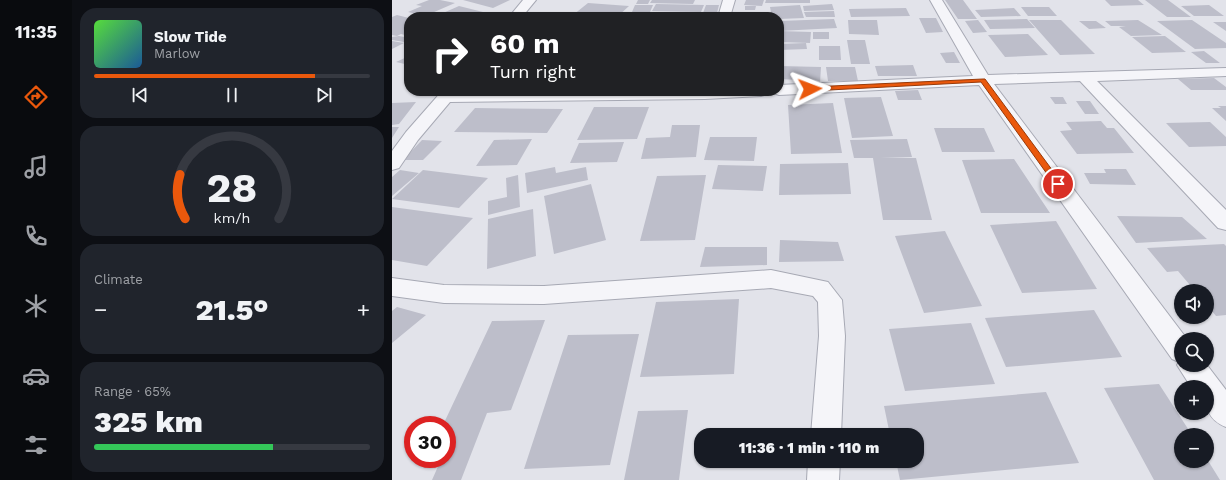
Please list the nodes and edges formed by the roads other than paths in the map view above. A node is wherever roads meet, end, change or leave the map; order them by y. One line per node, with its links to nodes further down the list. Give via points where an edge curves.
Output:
1 (530, 0): 4 (street)
2 (729, 0): 5 (street)
3 (936, 0): 8 (street)
4 (519, 12)
5 (725, 12)
6 (1226, 72): 7 (street)
7 (1084, 77): 8 (street); 12 (street)
8 (983, 80): 9 (street); 14 (street)
9 (784, 90)
10 (446, 96): 11 (street)
11 (392, 164)
12 (1226, 223)
13 (392, 287): 17 (street, via 444,294 544,295 771,279 820,288 830,300 832,336)
14 (1174, 341)
15 (1196, 372): 16 (street)
16 (1226, 413)
17 (826, 428)
18 (823, 468): 19 (street)
19 (822, 480)

